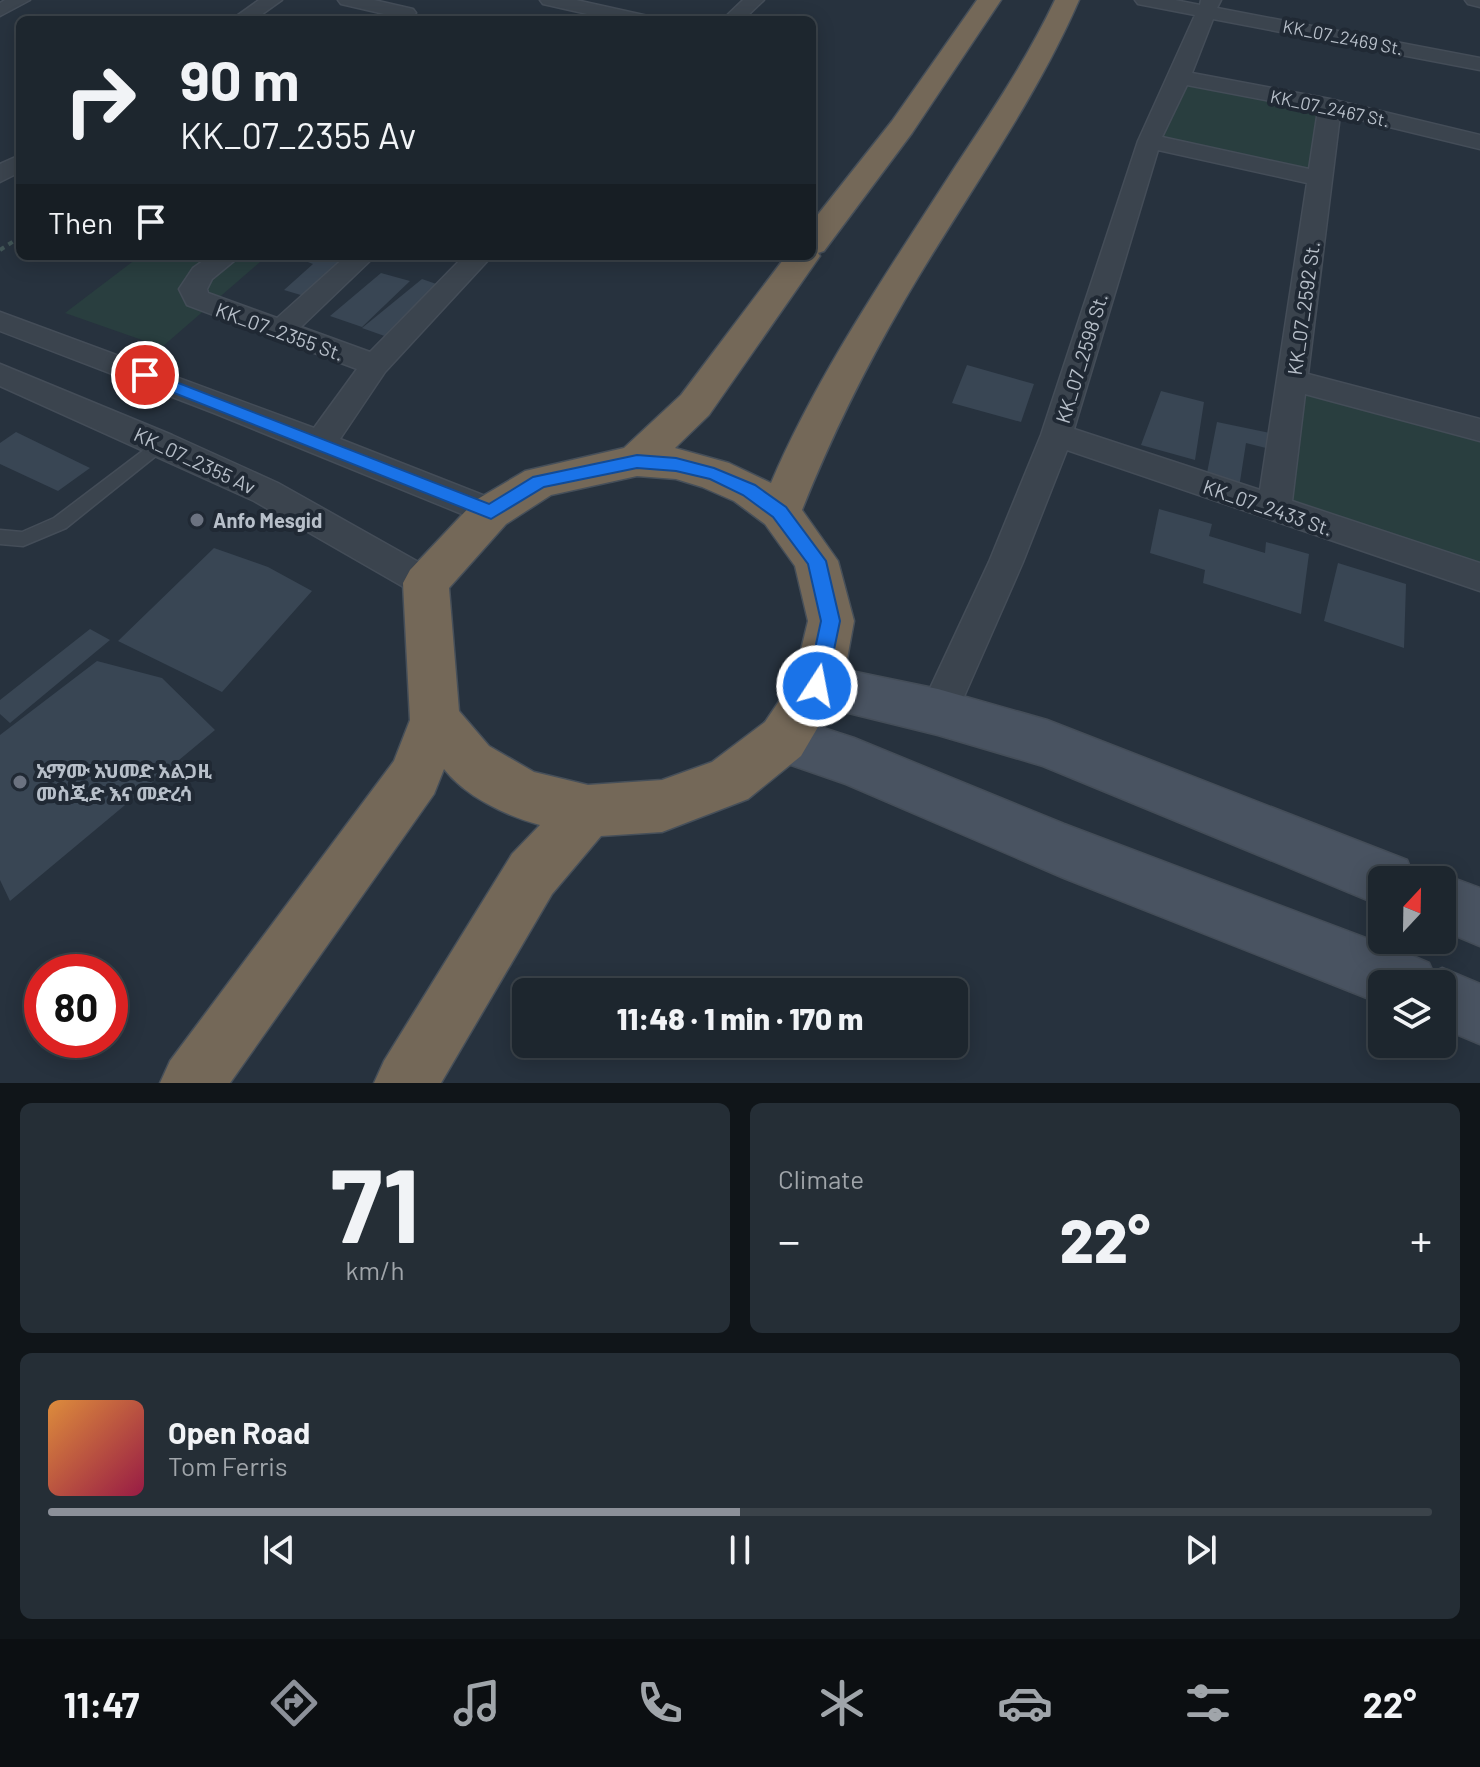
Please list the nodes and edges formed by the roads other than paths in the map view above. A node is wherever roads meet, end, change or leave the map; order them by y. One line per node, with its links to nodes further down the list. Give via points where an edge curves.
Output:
1 (20, 0): 12 (street)
2 (272, 0): 13 (street)
3 (348, 0): 14 (street)
4 (423, 0): 14 (street)
5 (550, 0): 10 (street)
6 (754, 0): 16 (street)
7 (989, 0): 23 (highway, via 902,127)
8 (1067, 0): 40 (highway, via 1045,49 886,301 822,414)
9 (1145, 0): 11 (street, KK_07_2469 St.)
10 (598, 5): 15 (street)
11 (1208, 5): 17 (street, KK_07_2469 St.); 18 (street, KK_07_2598 St.)
12 (0, 10)
13 (247, 16)
14 (401, 16)
15 (630, 16)
16 (736, 16)
17 (1480, 64)
18 (1180, 77): 19 (street, KK_07_2467 St.); 20 (street, KK_07_2598 St.)
19 (1330, 106): 21 (street, KK_07_2467 St.); 22 (street, KK_07_2592 St.)
20 (1149, 141): 22 (street); 34 (street, KK_07_2598 St.)
21 (1480, 142)
22 (1322, 179): 32 (street, KK_07_2592 St.)
23 (816, 239)
24 (221, 260): 29 (street, KK_07_2355 St., via 202,274 193,289 197,299)
25 (358, 260): 29 (street)
26 (474, 260): 30 (street)
27 (800, 260): 37 (highway, via 695,405)
28 (0, 321): 36 (street)
29 (280, 331): 30 (street, KK_07_2355 St.)
30 (375, 365): 36 (street)
31 (0, 374): 35 (street, KK_07_2355 Av)
32 (1293, 380): 33 (street); 38 (street, KK_07_2592 St.)
33 (1480, 430)
34 (1057, 435): 38 (street, KK_07_2433 St.); 45 (street, KK_07_2598 St.)
35 (161, 443): 41 (lane, via 60,523 23,539); 43 (street, KK_07_2355 Av, via 266,492)
36 (320, 444): 39 (street)
37 (637, 461): 39 (highway, via 540,482); 40 (highway, via 714,474)
38 (1274, 510): 42 (street, KK_07_2433 St.)
39 (491, 512): 43 (highway)
40 (780, 512): 44 (highway, via 816,561 831,621)
41 (0, 537)
42 (1480, 577)
43 (426, 583): 46 (highway)
44 (817, 686): 45 (street); 47 (highway)
45 (938, 712): 49 (street, via 1047,744)
46 (435, 720): 48 (highway, via 471,763 524,795); 55 (highway, via 415,776)
47 (783, 739): 48 (highway, via 729,781 662,806); 52 (street, via 854,762 1064,851)
48 (588, 811): 56 (highway, via 532,874)
49 (1368, 872)
50 (1456, 908): 51 (street)
51 (1480, 917)
52 (1372, 970)
53 (1456, 1004): 54 (street)
54 (1480, 1014)
55 (192, 1083)
56 (406, 1083)

